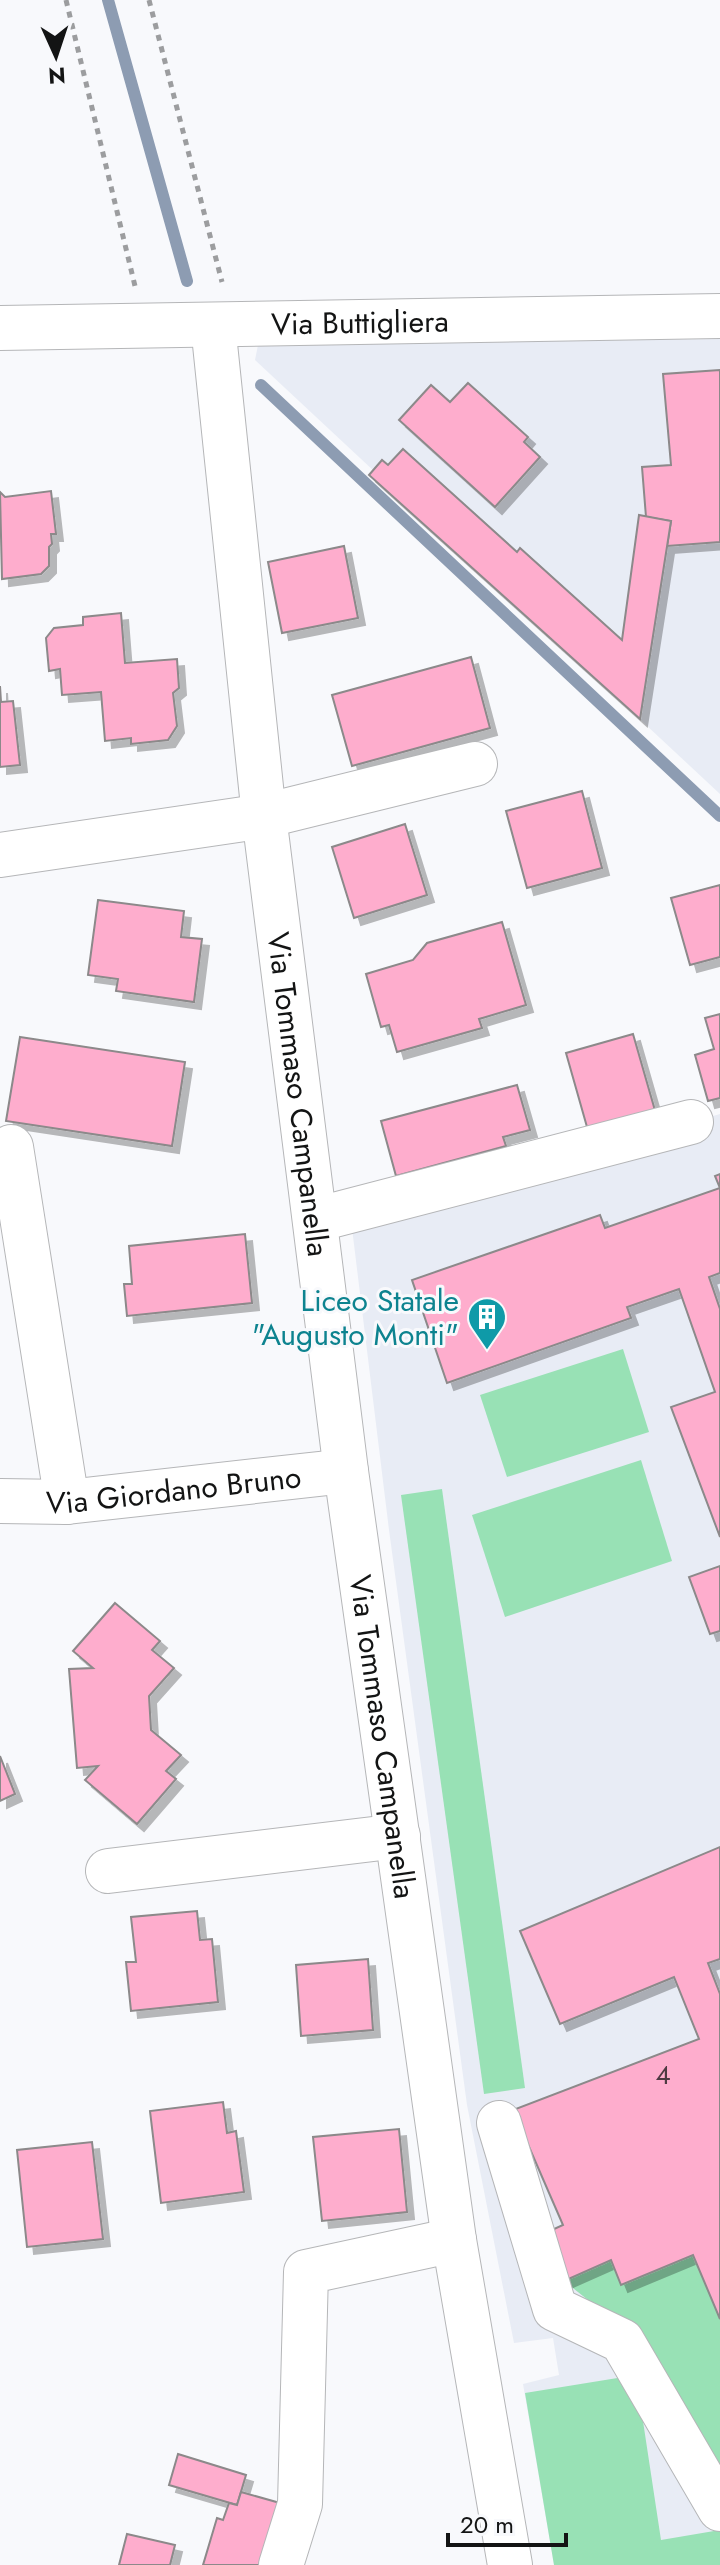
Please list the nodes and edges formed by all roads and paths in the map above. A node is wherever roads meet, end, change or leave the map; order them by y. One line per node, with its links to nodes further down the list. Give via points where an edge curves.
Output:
1 (66, 0): 5 (path)
2 (149, 0): 4 (path)
3 (720, 316): 4 (street, Via Buttigliera)
4 (223, 325): 5 (street, Via Buttigliera); 8 (street, Via Tommaso Campanella)
5 (145, 326): 6 (street, Via Buttigliera)
6 (0, 328)
7 (475, 764): 8 (street)
8 (264, 816): 9 (street); 12 (street, Via Tommaso Campanella)
9 (0, 855)
10 (691, 1122): 12 (street)
11 (11, 1147): 15 (street)
12 (315, 1220): 13 (street, Via Tommaso Campanella)
13 (346, 1471): 15 (street, Via Giordano Bruno); 16 (street, Via Tommaso Campanella)
14 (0, 1501): 15 (street, Via Giordano Bruno)
15 (67, 1502)
16 (398, 1836): 17 (street); 19 (street, Via Tommaso Campanella)
17 (108, 1871)
18 (499, 2123): 20 (street, via 555,2309 622,2341)
19 (454, 2240): 21 (street, via 306,2272 300,2504); 22 (street, Via Tommaso Campanella)
20 (720, 2509)
21 (281, 2565)
22 (510, 2565)

